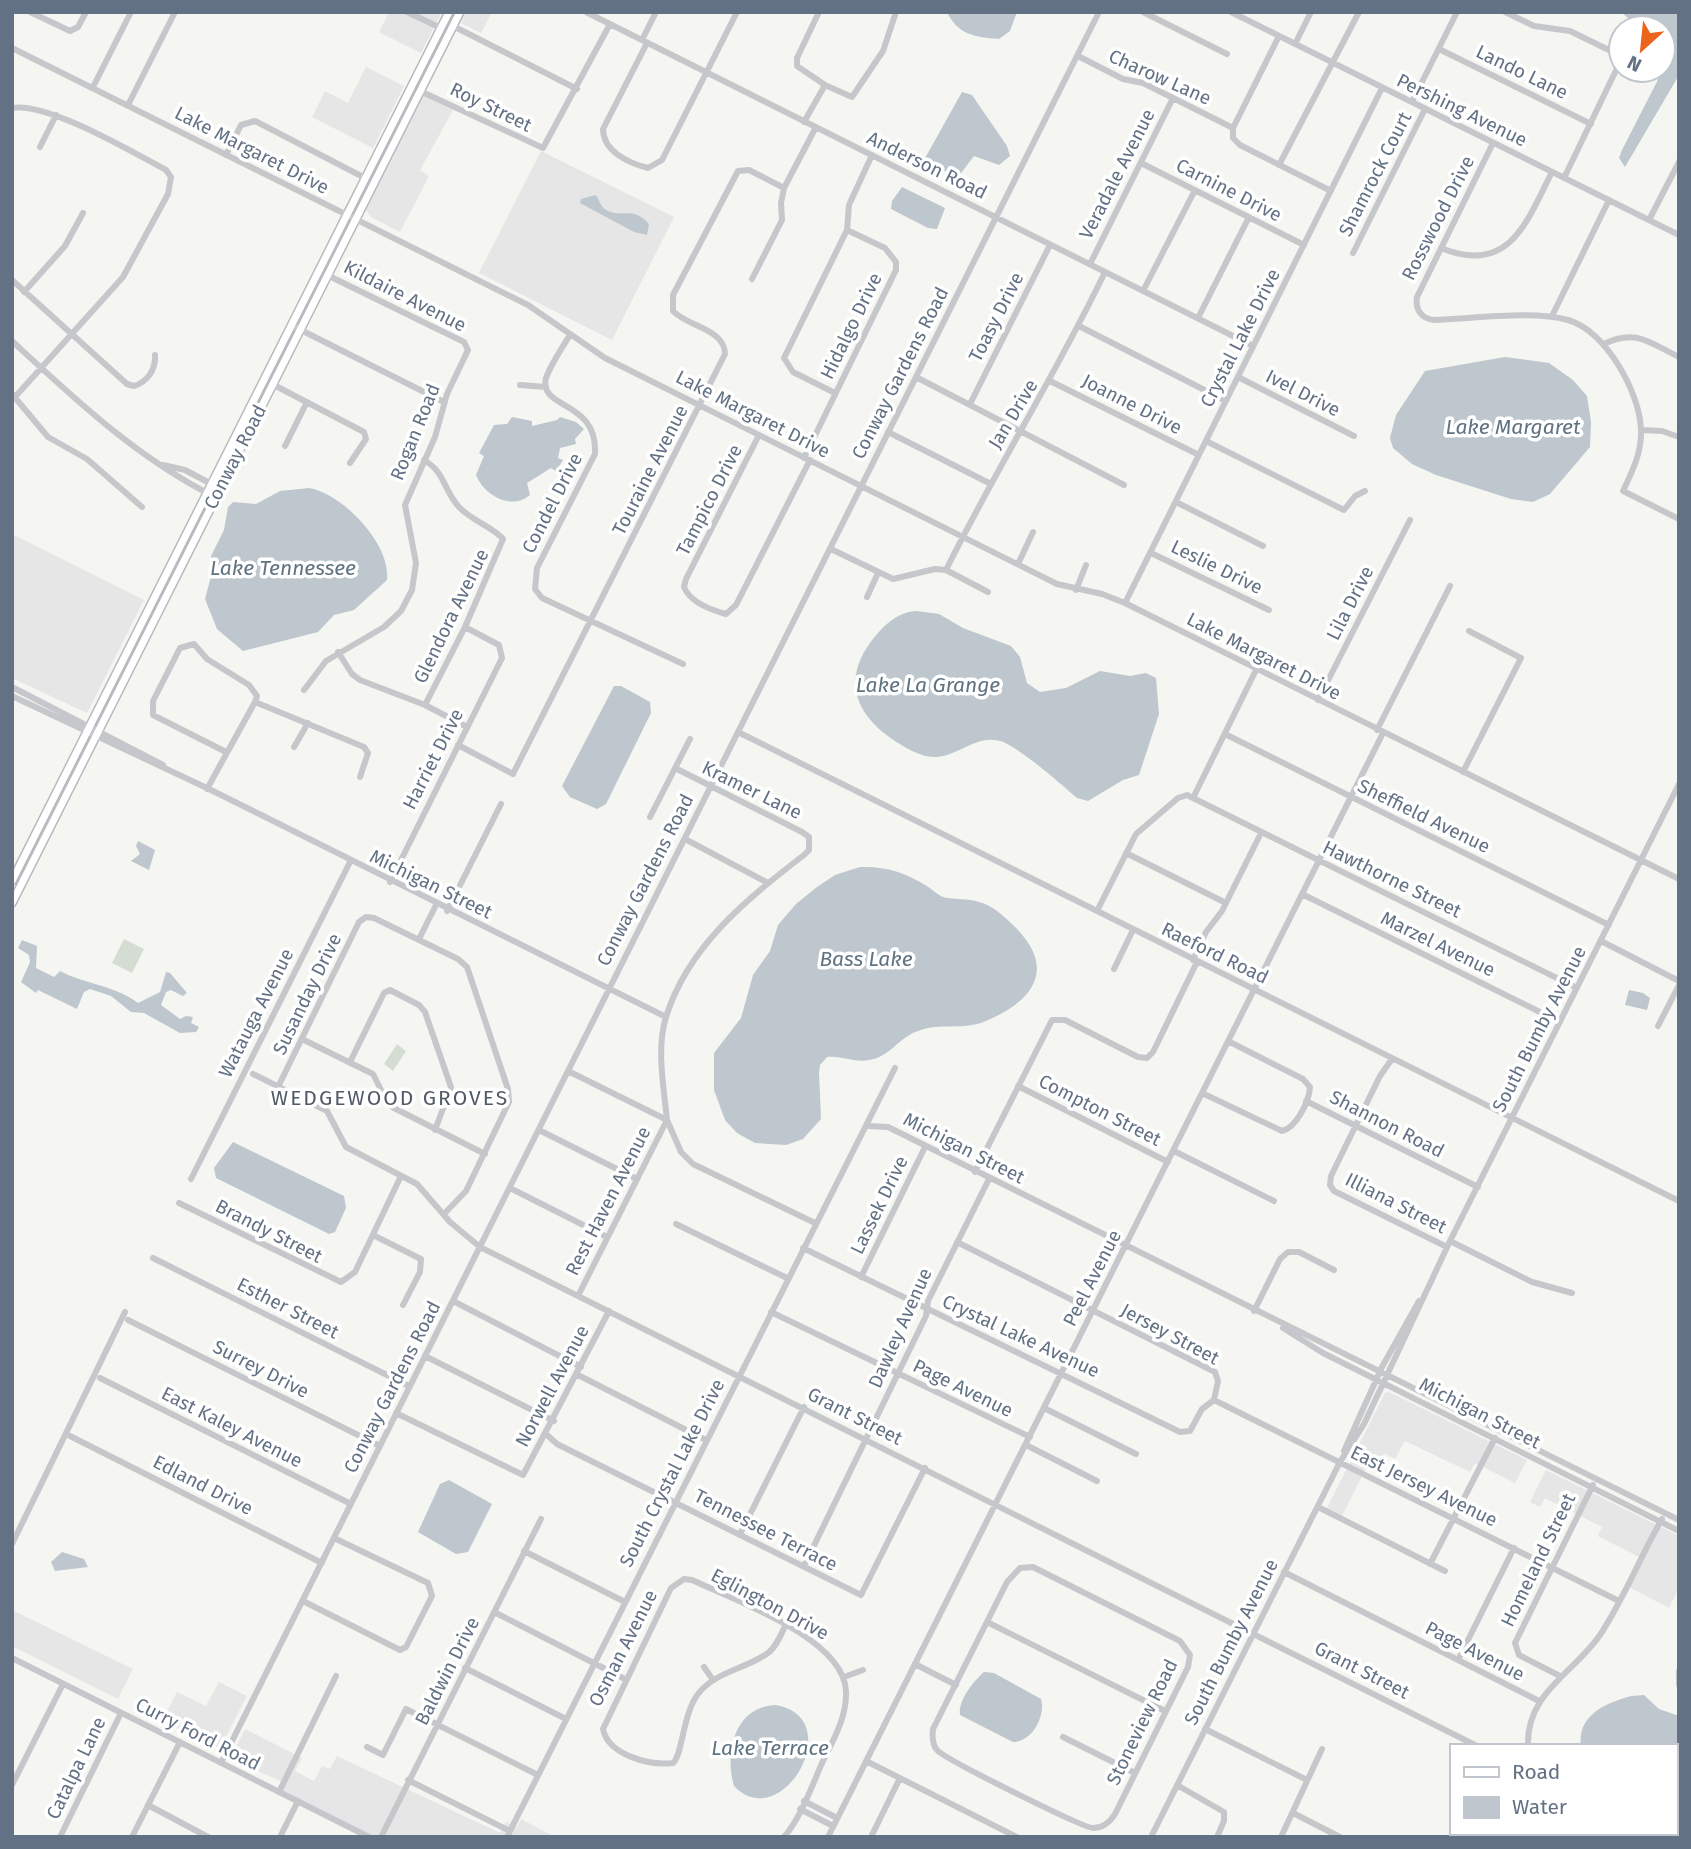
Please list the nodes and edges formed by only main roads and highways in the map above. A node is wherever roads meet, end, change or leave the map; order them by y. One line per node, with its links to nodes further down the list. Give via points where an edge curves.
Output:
1 (449, 12): 3 (main road, Conway Road)
2 (460, 12): 4 (main road, Conway Road)
3 (441, 28): 4 (main road); 5 (main road, Conway Road)
4 (439, 52): 6 (main road, Conway Road)
5 (176, 554): 6 (main road); 7 (main road, Conway Road)
6 (166, 595): 8 (main road, Conway Road)
7 (12, 881)
8 (12, 903)

